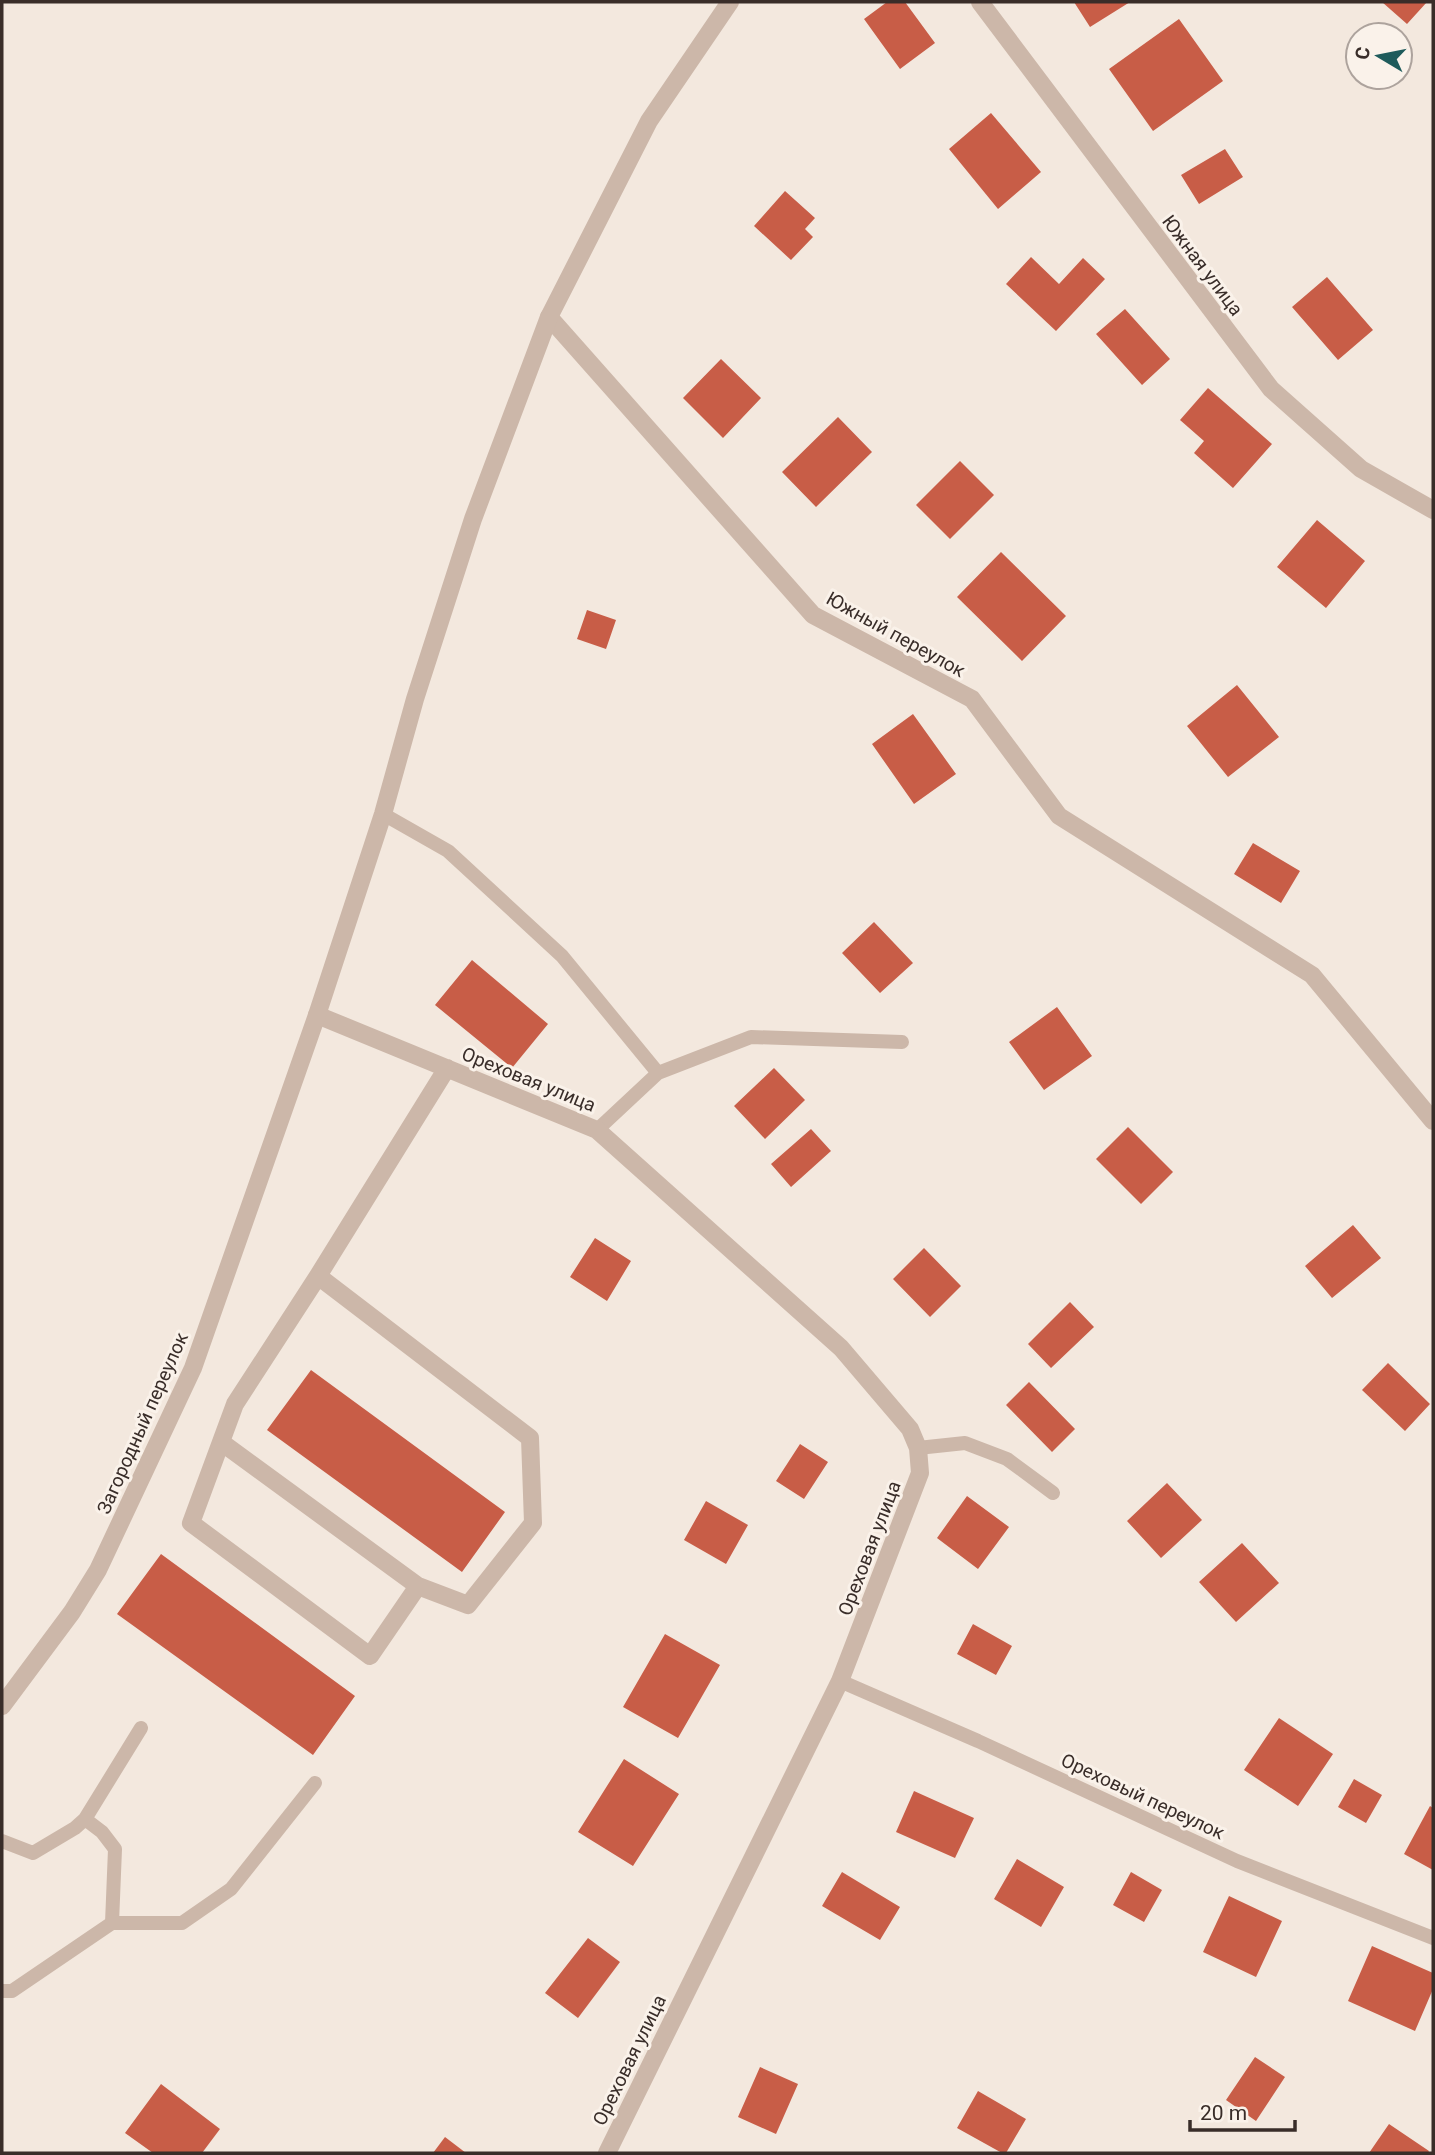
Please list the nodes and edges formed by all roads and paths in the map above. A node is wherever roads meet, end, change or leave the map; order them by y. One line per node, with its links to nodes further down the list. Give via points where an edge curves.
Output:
1 (730, 2): 3 (street, Загородный переулок, via 649,121)
2 (980, 2): 4 (street, Южная улица, via 1270,389 1361,469)
3 (550, 317): 5 (street, Загородный переулок, via 469,531); 10 (street, Южный переулок, via 813,615 972,699 1059,816 1312,975)
4 (1433, 510)
5 (383, 814): 6 (street, Загородный переулок); 9 (lane, via 448,851 562,956)
6 (317, 1015): 8 (street, Ореховая улица); 18 (street, Загородный переулок, via 193,1368 98,1570)
7 (902, 1042): 9 (lane, via 751,1037)
8 (447, 1068): 11 (street, Ореховая улица); 12 (street)
9 (658, 1073): 11 (lane)
10 (1433, 1121)
11 (597, 1130): 14 (street, Ореховая улица, via 841,1348 910,1429)
12 (318, 1276): 13 (street, via 235,1404); 16 (street, via 530,1438 533,1523 468,1605)
13 (221, 1442): 16 (street); 16 (street, via 191,1524 370,1657)
14 (918, 1448): 15 (lane, via 965,1443 1007,1459); 17 (street, Ореховая улица, via 920,1473)
15 (1053, 1493)
16 (418, 1586)
17 (840, 1681): 24 (lane, Ореховый переулок, via 1237,1861); 26 (street, Ореховая улица)
18 (2, 1706)
19 (141, 1728): 21 (lane)
20 (315, 1783): 23 (lane, via 231,1889 182,1923)
21 (85, 1819): 22 (lane, via 33,1853); 23 (lane, via 115,1849)
22 (2, 1841)
23 (112, 1923): 25 (lane, via 12,1991)
24 (1433, 1938)
25 (2, 1991)
26 (607, 2153)

